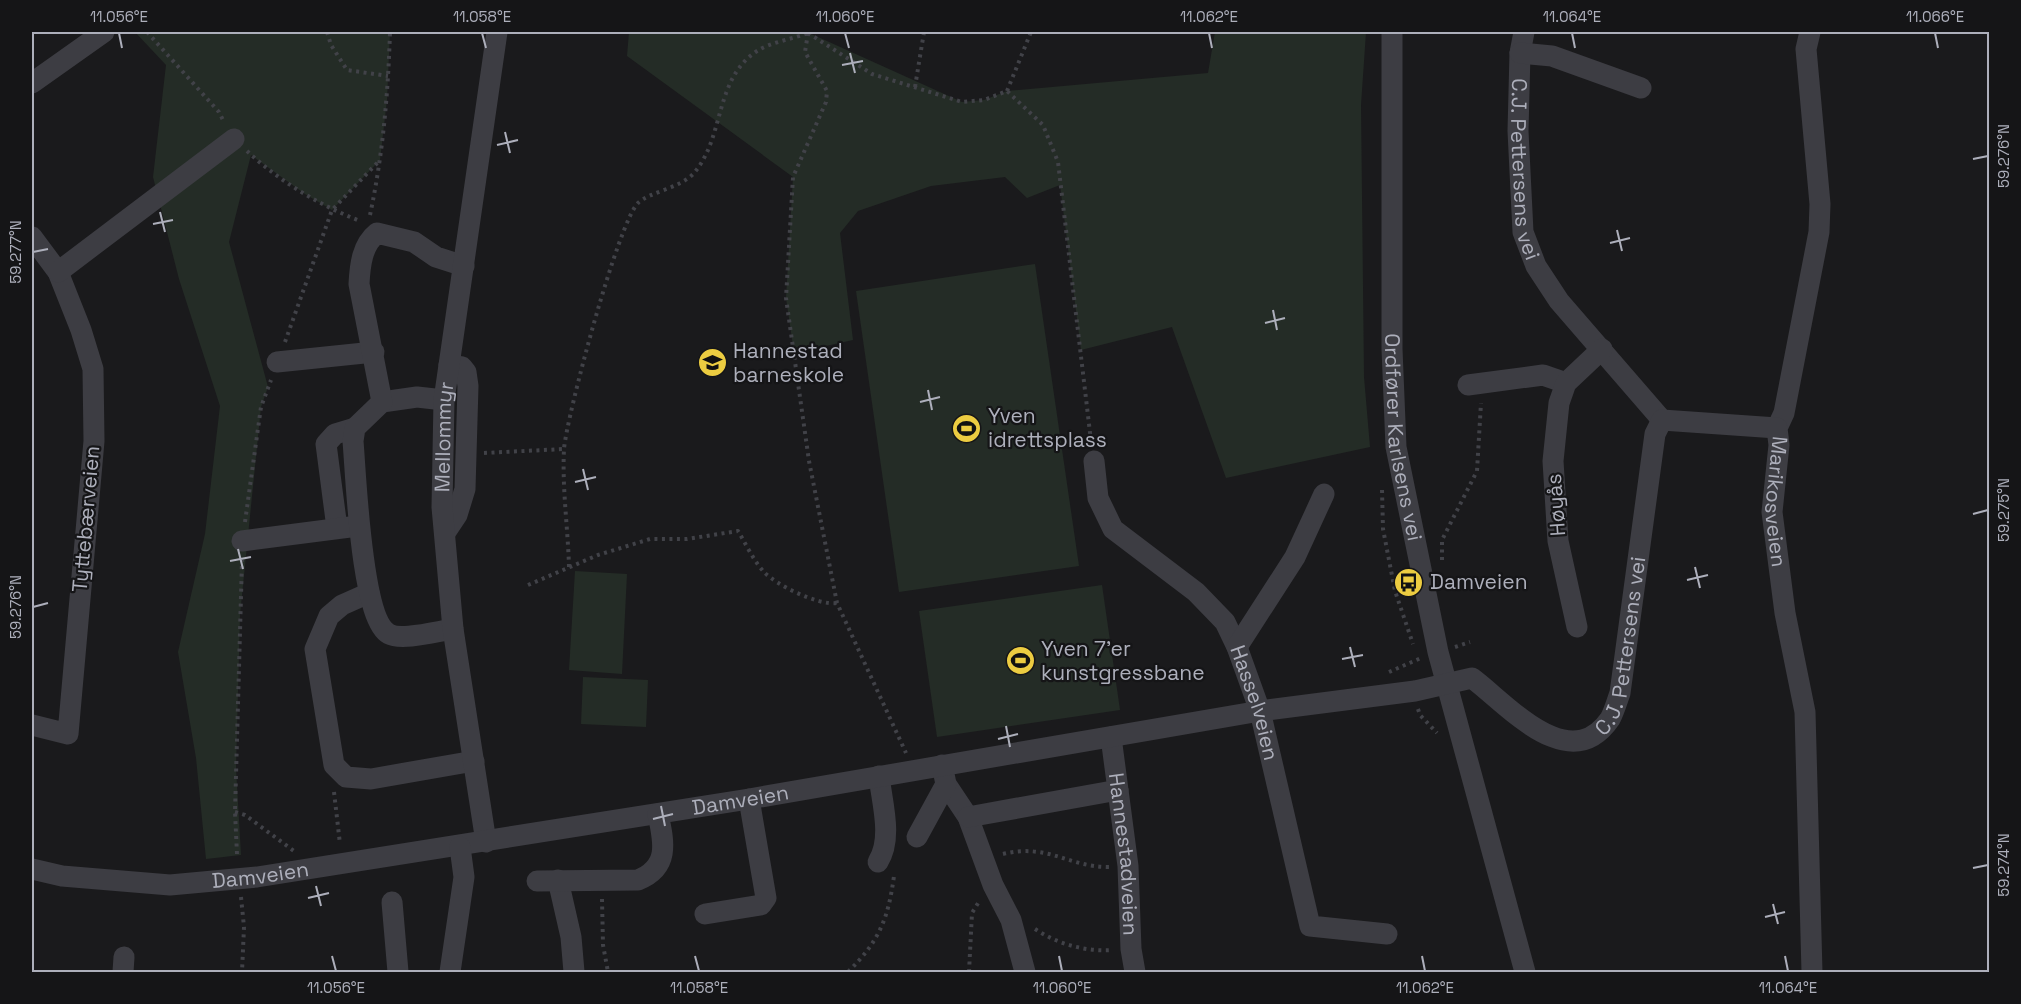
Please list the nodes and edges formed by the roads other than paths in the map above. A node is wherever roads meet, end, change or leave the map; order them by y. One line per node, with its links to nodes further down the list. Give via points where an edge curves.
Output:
1 (104, 32): 7 (street)
2 (497, 32): 11 (street, Mellommyr)
3 (1392, 32): 34 (street, Ordfører Karlsens vei, via 1392,349 1396,447)
4 (1524, 32): 6 (street, C.J. Pettersens vei)
5 (1810, 32): 23 (street, Marikosveien, via 1806,50 1819,232 1784,413)
6 (1520, 52): 8 (street, C.J. Pettersens vei, via 1552,56); 13 (street, C.J. Pettersens vei, via 1518,131 1523,232 1536,266 1559,301)
7 (32, 83)
8 (1641, 88)
9 (234, 139): 12 (street)
10 (32, 237): 12 (street, Tyttebærveien)
11 (464, 266): 14 (street, via 436,257 414,242 377,233 370,239 360,267 359,284); 16 (street, Mellommyr)
12 (58, 272): 36 (street, Tyttebærveien, via 93,369 94,441 68,734)
13 (1602, 349): 17 (street, Høyås); 21 (street, C.J. Pettersens vei)
14 (374, 352): 15 (street); 20 (street)
15 (277, 362)
16 (449, 365): 19 (street, Mellommyr); 28 (street, via 462,367 468,386 465,489 457,515)
17 (1566, 383): 18 (street, via 1544,375); 31 (street, Høyås, via 1558,403 1553,461 1558,541)
18 (1475, 384)
19 (444, 400): 20 (street, via 417,397); 28 (street, Mellommyr, via 441,507)
20 (382, 402): 22 (street)
21 (1662, 420): 23 (street); 34 (street, C.J. Pettersens vei, via 1655,434 1620,693 1610,719 1592,735 1564,740 1541,734 1472,678)
22 (355, 428): 26 (street); 27 (street, via 335,434 326,444)
23 (1777, 428): 61 (street, Marikosveien, via 1779,445 1772,512 1785,613 1804,712)
24 (1094, 461): 33 (street, Hasselveien, via 1098,498 1113,529 1196,592 1225,622)
25 (1324, 495): 33 (street, via 1295,557)
26 (359, 525): 27 (street); 30 (street)
27 (337, 528): 29 (street)
28 (445, 534): 32 (street, Mellommyr)
29 (242, 541)
30 (369, 593): 32 (street, via 381,628 390,635 402,637); 38 (street, via 328,616 315,649 334,765 346,777 371,779)
31 (1577, 627)
32 (453, 629): 38 (street, Mellommyr)
33 (1237, 647): 35 (street, Hasselveien)
34 (1446, 684): 35 (street, Damveien); 60 (street, Ordfører Karlsens vei)
35 (1260, 711): 37 (street, Damveien); 54 (street, Hasselveien, via 1310,926)
36 (32, 725)
37 (1111, 737): 39 (street, Damveien); 41 (street, Hannestadveien)
38 (474, 761): 46 (street, Mellommyr)
39 (944, 775): 40 (street, Damveien, via 912,771); 44 (street); 45 (street)
40 (879, 776): 42 (street, Damveien); 48 (street)
41 (1118, 790): 44 (street); 59 (street, Hannestadveien)
42 (748, 799): 43 (street, Damveien); 53 (street, via 766,898 761,904)
43 (658, 814): 46 (street, Damveien); 50 (street, via 663,840 657,869 638,880)
44 (968, 817): 58 (street, via 982,859 1011,920)
45 (917, 837)
46 (486, 842): 47 (street, Damveien)
47 (460, 847): 49 (street, Damveien, via 257,877 170,885 62,876); 56 (street, via 464,877)
48 (886, 863)
49 (32, 869)
50 (558, 880): 51 (street); 57 (street)
51 (537, 881)
52 (392, 902): 55 (street)
53 (705, 914)
54 (1387, 934)
55 (398, 972)
56 (450, 972)
57 (574, 972)
58 (1025, 972)
59 (1135, 972)
60 (1525, 972)
61 (1812, 972)

